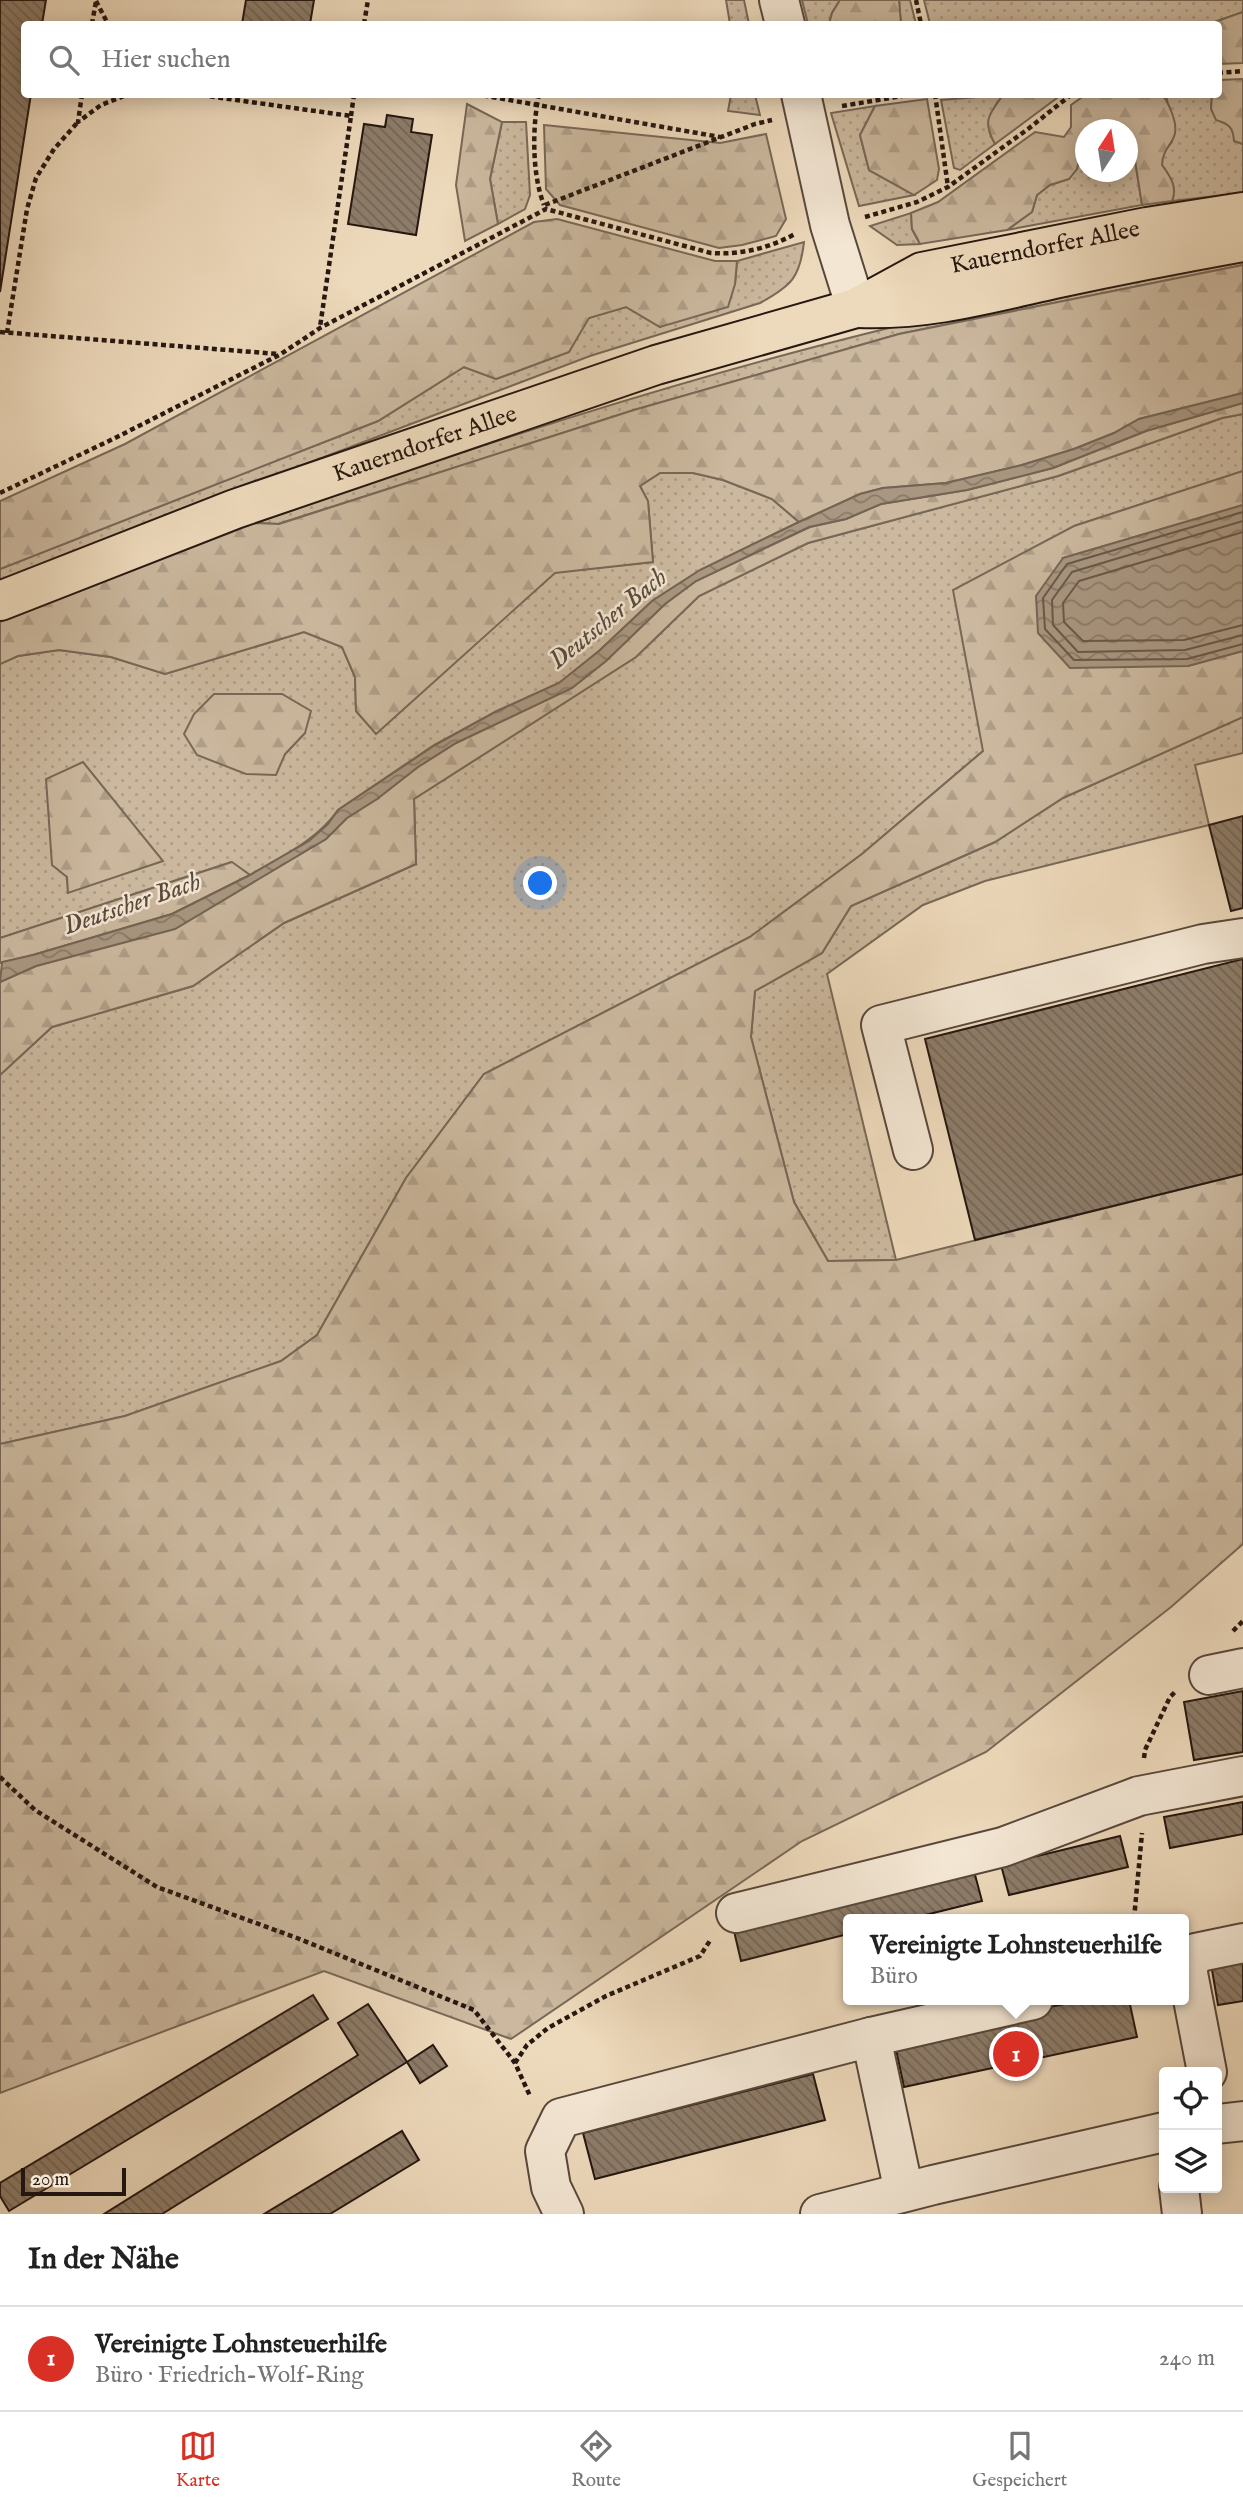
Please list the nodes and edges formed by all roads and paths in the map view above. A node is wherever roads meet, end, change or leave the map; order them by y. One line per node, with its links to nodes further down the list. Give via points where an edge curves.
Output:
1 (96, 0): 5 (path); 6 (path)
2 (368, 0): 7 (path)
3 (779, 0): 8 (street)
4 (916, 0): 9 (path)
5 (92, 21)
6 (106, 21)
7 (364, 21)
8 (784, 21)
9 (920, 21)
10 (1243, 71): 11 (path)
11 (1222, 72)
12 (81, 98): 24 (path)
13 (119, 98): 24 (path)
14 (222, 98): 23 (path)
15 (353, 98): 23 (path)
16 (498, 98): 22 (path)
17 (538, 98): 22 (path)
18 (865, 98): 21 (path)
19 (936, 98): 26 (path)
20 (1067, 98): 26 (path)
21 (803, 103): 25 (path); 29 (street)
22 (537, 105): 25 (path); 27 (path, via 537,187)
23 (351, 116): 32 (path)
24 (78, 122): 34 (path, via 36,178)
25 (721, 137): 27 (path)
26 (948, 187): 29 (path, via 918,202)
27 (545, 207): 29 (path, via 711,253 729,254 779,243); 32 (path)
28 (1243, 212): 31 (main road, Kauerndorfer Allee, via 922,272)
29 (830, 225): 31 (street)
30 (1243, 242): 31 (main road, Kauerndorfer Allee, via 934,306)
31 (856, 308): 37 (main road, Kauerndorfer Allee, via 656,365 235,509)
32 (320, 327): 35 (path)
33 (0, 332): 34 (path)
34 (8, 333): 35 (path)
35 (281, 354): 36 (path)
36 (0, 493)
37 (0, 601)
38 (1243, 938): 39 (street, via 1203,943 881,1025)
39 (913, 1150)
40 (1243, 1776): 42 (street, via 1139,1796 1003,1847)
41 (0, 1777): 48 (path, via 36,1810 157,1887 474,2010)
42 (736, 1913): 48 (path, via 700,1956 606,1996 548,2028 527,2045)
43 (1243, 1943): 44 (street, via 1195,1953)
44 (1189, 1964)
45 (1189, 1978): 49 (street)
46 (1011, 2005): 47 (street)
47 (872, 2037): 50 (street); 55 (street)
48 (515, 2063): 50 (path, via 534,2106)
49 (1206, 2067)
50 (561, 2118): 56 (street, via 545,2151 551,2187)
51 (1243, 2121): 52 (street)
52 (1222, 2123)
53 (1159, 2133): 55 (street)
54 (1180, 2193): 58 (street)
55 (924, 2197): 57 (street)
56 (564, 2214)
57 (820, 2214)
58 (1182, 2214)

